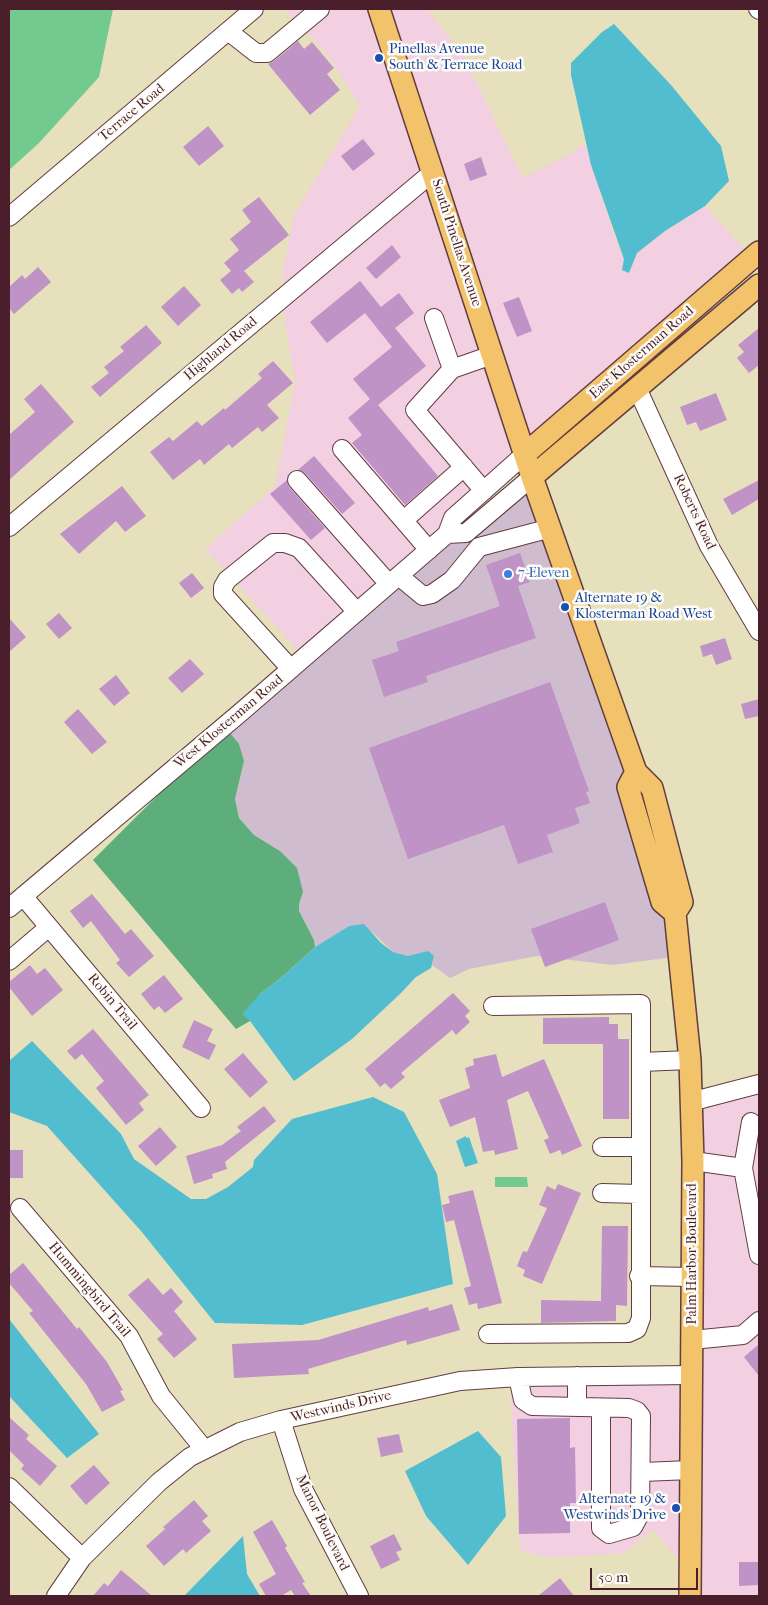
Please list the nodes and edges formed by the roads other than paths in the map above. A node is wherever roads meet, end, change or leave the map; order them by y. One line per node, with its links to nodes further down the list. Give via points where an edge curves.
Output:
1 (254, 9): 4 (street, Terrace Road)
2 (320, 9): 4 (street, via 267,53 256,53)
3 (379, 9): 5 (main road, South Pinellas Avenue)
4 (228, 31): 6 (street, Terrace Road)
5 (433, 172): 10 (main road, South Pinellas Avenue); 20 (street, Highland Road)
6 (9, 217)
7 (759, 252): 14 (main road, East Klosterman Road)
8 (759, 285): 12 (main road, East Klosterman Road)
9 (434, 318): 11 (street)
10 (492, 355): 11 (street); 14 (main road, South Pinellas Avenue)
11 (452, 368): 15 (street, via 415,410)
12 (637, 388): 16 (main road, East Klosterman Road); 28 (street, Roberts Road, via 709,546)
13 (342, 448): 19 (street)
14 (525, 454): 16 (main road, South Pinellas Avenue); 18 (street, West Klosterman Road)
15 (464, 467): 18 (street); 19 (street)
16 (532, 477): 21 (main road, Palm Harbor Boulevard); 22 (street)
17 (298, 480): 26 (street)
18 (484, 491): 23 (street, West Klosterman Road, via 453,518)
19 (404, 520): 25 (street)
20 (9, 527)
21 (551, 528): 24 (street); 35 (main road, Palm Harbor Boulevard, via 636,772 628,788 662,902 675,913)
22 (466, 533): 23 (street); 24 (street)
23 (447, 534): 25 (street, West Klosterman Road)
24 (479, 547): 26 (street, via 452,580 432,594 423,596)
25 (429, 550): 26 (street, West Klosterman Road)
26 (394, 580): 27 (street, West Klosterman Road)
27 (357, 612): 29 (street, West Klosterman Road); 29 (street, via 299,548 285,543 273,543 227,580 223,594)
28 (759, 631)
29 (291, 669): 30 (street, West Klosterman Road)
30 (23, 896): 31 (street, West Klosterman Road); 32 (street, Robin Trail)
31 (9, 908)
32 (49, 927): 33 (street); 39 (street, Robin Trail)
33 (9, 961)
34 (493, 1006): 36 (street, via 641,1004)
35 (690, 1060): 36 (street); 38 (main road, Palm Harbor Boulevard)
36 (642, 1062): 42 (street)
37 (759, 1084): 38 (street)
38 (690, 1102): 43 (main road, Palm Harbor Boulevard)
39 (201, 1108)
40 (751, 1122): 44 (street)
41 (602, 1147): 42 (street)
42 (641, 1148): 46 (street)
43 (693, 1161): 44 (street); 50 (main road, Palm Harbor Boulevard)
44 (743, 1168): 48 (street)
45 (602, 1193): 46 (street)
46 (640, 1194): 49 (street)
47 (20, 1208): 60 (street, Hummingbird Trail, via 125,1331 160,1396)
48 (759, 1255)
49 (639, 1276): 50 (street); 52 (street, via 641,1318 637,1329 628,1333)
50 (693, 1277): 53 (main road, Palm Harbor Boulevard)
51 (759, 1321): 53 (street, via 743,1335)
52 (488, 1334)
53 (692, 1340): 54 (main road, Palm Harbor Boulevard)
54 (692, 1375): 55 (street, Westwinds Drive); 61 (main road, Palm Harbor Boulevard)
55 (577, 1376): 56 (street, Westwinds Drive); 57 (street)
56 (518, 1377): 57 (street, via 526,1404); 59 (street, Westwinds Drive, via 453,1382)
57 (577, 1407): 58 (street)
58 (602, 1408): 62 (street, via 629,1408 640,1416); 62 (street, via 601,1528 604,1532 609,1534 633,1527 637,1522)
59 (282, 1420): 60 (street, Westwinds Drive, via 240,1432); 66 (street, Manor Boulevard, via 303,1489)
60 (204, 1448): 64 (street, Westwinds Drive, via 158,1482)
61 (691, 1470): 62 (street); 67 (main road, Palm Harbor Boulevard)
62 (642, 1472)
63 (9, 1487): 64 (street)
64 (82, 1558): 65 (street, Westwinds Drive)
65 (56, 1596)
66 (359, 1596)
67 (690, 1596)

